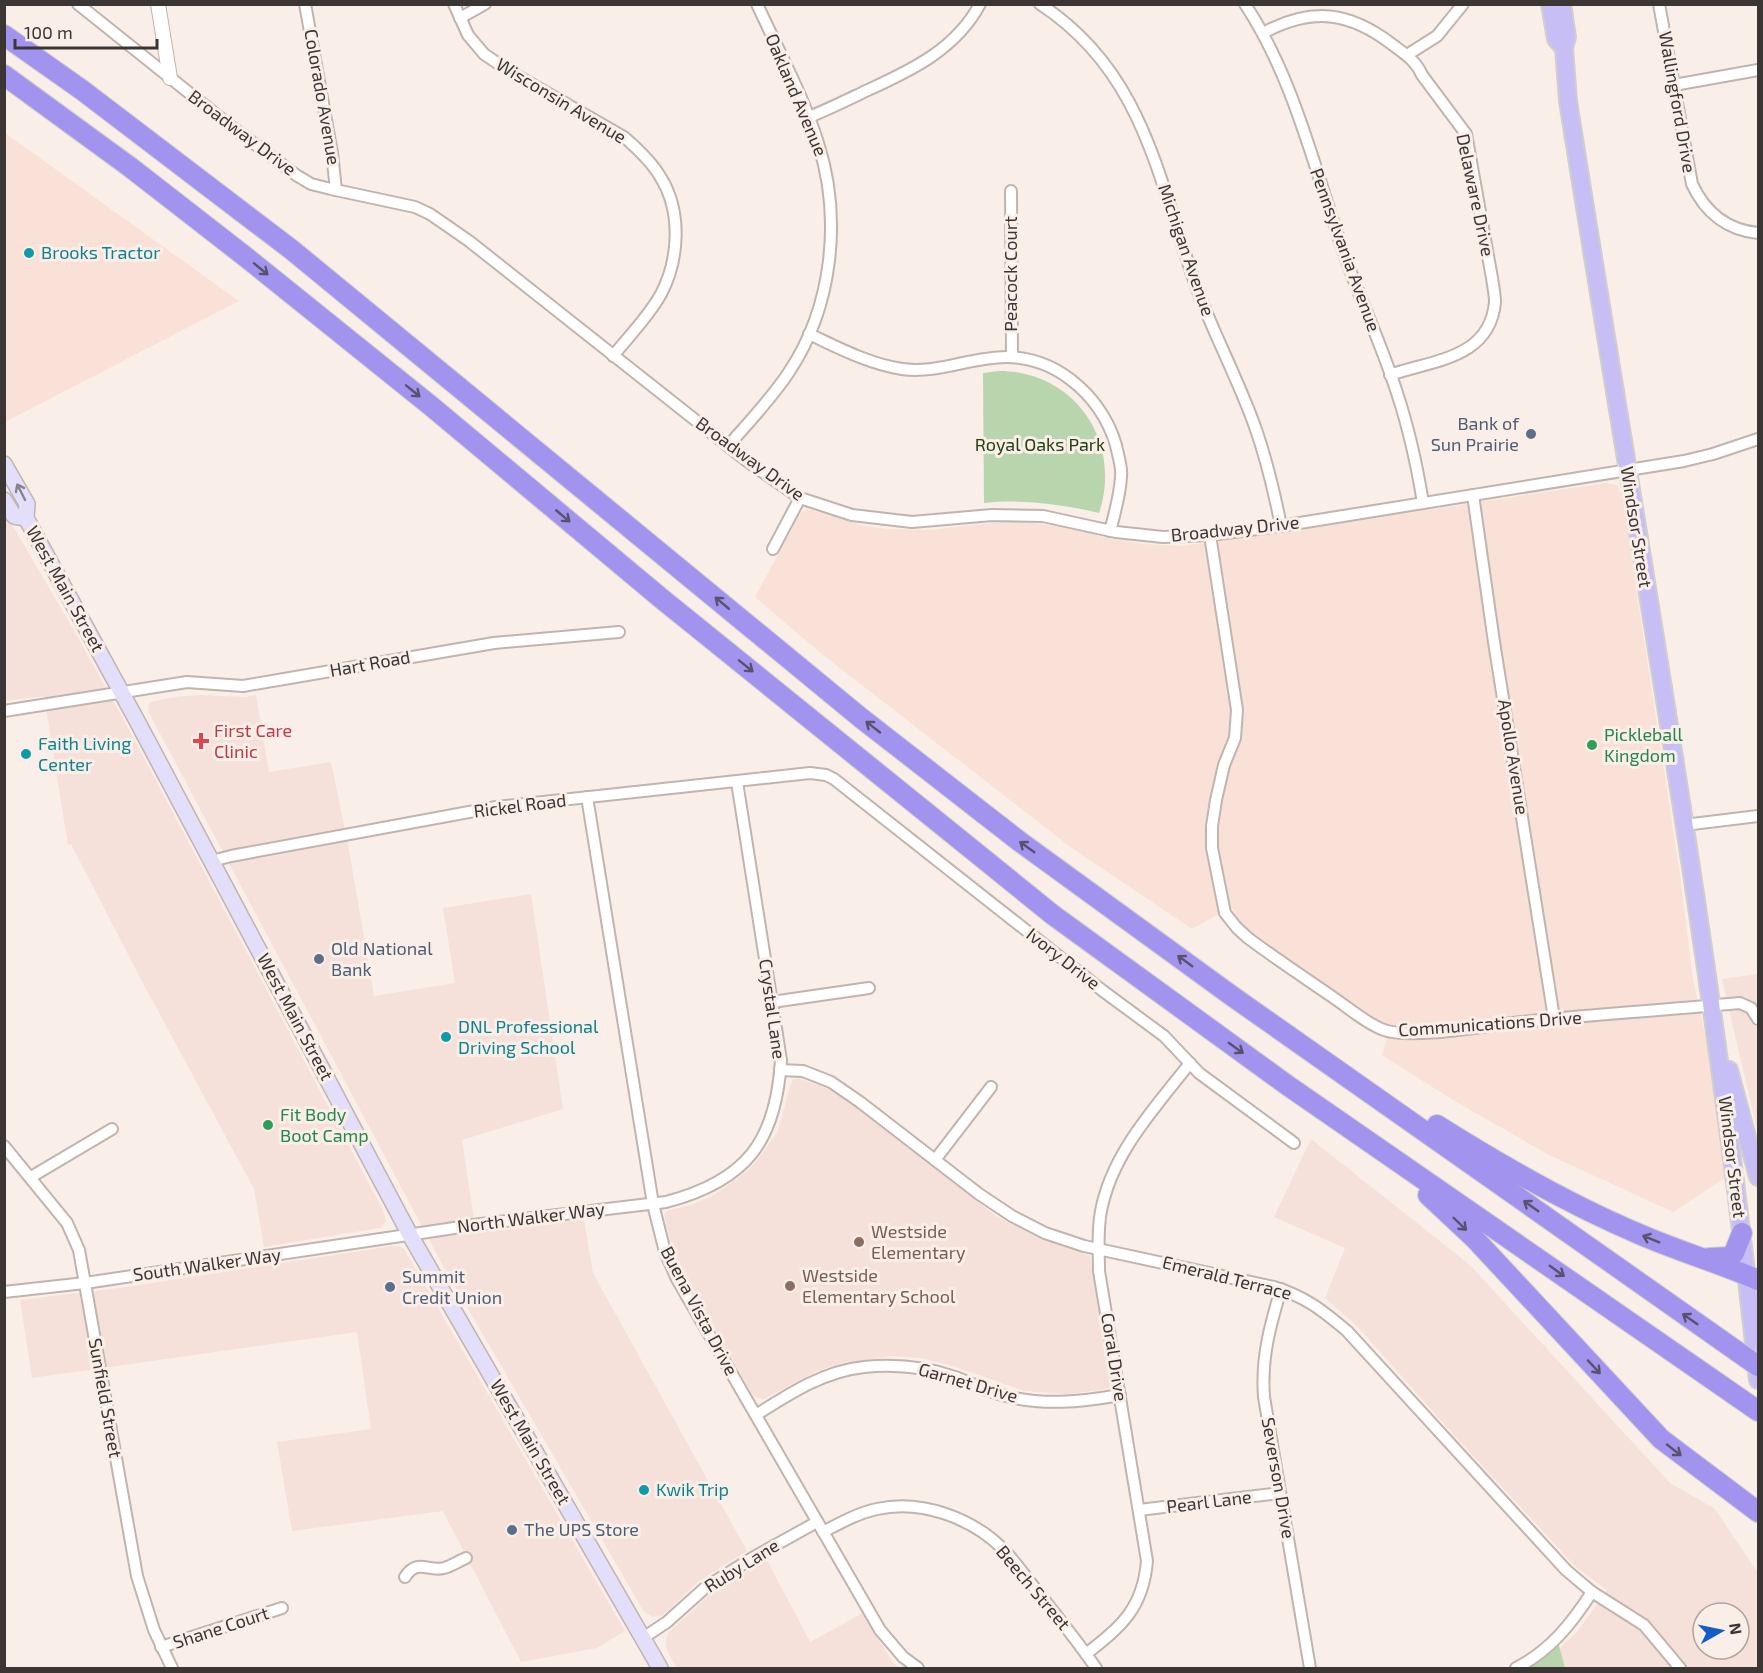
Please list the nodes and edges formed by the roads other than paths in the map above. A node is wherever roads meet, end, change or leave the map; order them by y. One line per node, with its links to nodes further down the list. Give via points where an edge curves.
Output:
1 (78, 4): 23 (street, Broadway Drive)
2 (158, 4): 23 (street)
3 (305, 4): 27 (street, Colorado Avenue)
4 (454, 4): 14 (street, Wisconsin Avenue)
5 (485, 4): 14 (street)
6 (757, 4): 26 (street, Oakland Avenue)
7 (980, 4): 26 (street, via 961,32 927,61)
8 (1040, 4): 44 (street, Michigan Avenue, via 1065,22 1098,56 1117,80 1144,129 1198,292 1254,422)
9 (1245, 4): 16 (street, Pennsylvania Avenue)
10 (1463, 4): 19 (street, via 1437,36)
11 (1550, 4): 18 (main road, Windsor Street, via 1556,39)
12 (1562, 4): 18 (main road, Windsor Street, via 1567,37)
13 (1659, 4): 24 (street, Wallingford Drive)
14 (460, 18): 32 (street, Wisconsin Avenue, via 484,54 624,137 662,178 675,223 670,273 661,295)
15 (4, 28): 20 (highway)
16 (1263, 33): 19 (street, Delaware Drive, via 1291,20 1325,16 1363,25); 34 (street, Pennsylvania Avenue, via 1293,99 1343,251)
17 (4, 35): 20 (highway)
18 (1564, 48): 38 (main road, Windsor Street, via 1568,101)
19 (1407, 55): 34 (street, Delaware Drive, via 1466,134 1495,301 1488,325 1469,348 1456,356)
20 (35, 58): 58 (highway, one-way to 20, via 1019,841 861,718 292,250)
21 (1758, 70): 24 (street)
22 (4, 75): 29 (highway)
23 (170, 78): 27 (street, Broadway Drive, via 296,175 311,184)
24 (1674, 86): 30 (street, Wallingford Drive, via 1688,170 1699,199 1718,219)
25 (4, 92): 29 (highway)
26 (809, 117): 31 (street, Oakland Avenue, via 824,164 831,214 824,290)
27 (336, 190): 32 (street, Broadway Drive, via 394,201 430,214)
28 (1011, 191): 33 (street, Peacock Court)
29 (215, 233): 66 (highway, one-way to 66, via 1053,915)
30 (1758, 233)
31 (809, 334): 33 (street, via 849,354 904,370 932,370); 36 (street, Oakland Avenue, via 789,372)
32 (613, 356): 36 (street, Broadway Drive)
33 (1011, 357): 45 (street, via 1059,372 1084,390 1099,409 1115,441 1122,476)
34 (1390, 375): 42 (street, Pennsylvania Avenue, via 1407,426)
35 (1758, 439): 38 (street, Broadway Drive, via 1713,454)
36 (728, 446): 40 (street, Broadway Drive)
37 (5, 466): 43 (main road, West Main Street, one-way to 37, via 27,504)
38 (1627, 470): 39 (street, Broadway Drive); 55 (main road, Windsor Street)
39 (1473, 495): 42 (street, Broadway Drive); 61 (street, Apollo Avenue)
40 (800, 498): 45 (street, Broadway Drive, via 852,515 893,521 1044,516); 47 (street)
41 (4, 501): 43 (main road, West Main Street, via 14,516)
42 (1423, 503): 44 (street, Broadway Drive)
43 (26, 518): 49 (main road, West Main Street)
44 (1281, 526): 46 (street, Broadway Drive)
45 (1110, 531): 46 (street, Broadway Drive, via 1163,537)
46 (1210, 535): 61 (street, Communications Drive, via 1237,710 1235,738 1224,765 1212,826 1214,859 1226,913 1248,938 1384,1030 1402,1034)
47 (773, 549)
48 (619, 632): 49 (street, Hart Road, via 494,643 243,686 187,682)
49 (122, 694): 50 (street, Hart Road); 56 (main road, West Main Street)
50 (4, 711)
51 (831, 777): 52 (street, Rickel Road, via 810,773); 63 (street, Ivory Drive, via 1164,1036)
52 (737, 782): 53 (street, Rickel Road); 59 (street, Crystal Lane)
53 (587, 797): 56 (street, Rickel Road, via 496,807); 73 (street, Buena Vista Drive)
54 (1758, 816): 55 (street)
55 (1684, 825): 60 (main road, Windsor Street)
56 (212, 861): 75 (main road, West Main Street)
57 (869, 988): 59 (street)
58 (1232, 996): 77 (highway, one-way to 58, via 1639,1235 1569,1203); 82 (highway, one-way to 58, bridge)
59 (772, 1002): 64 (street, Crystal Lane)
60 (1710, 1005): 61 (street, Communications Drive); 62 (street, Communications Drive, via 1740,1003 1751,1008); 72 (main road, Windsor Street); 74 (main road, Windsor Street)
61 (1554, 1018)
62 (1758, 1019)
63 (1190, 1063): 68 (street, Ivory Drive); 76 (street, Coral Drive, via 1117,1164 1101,1211)
64 (780, 1070): 70 (street, Emerald Terrace, via 803,1071 831,1082); 73 (street, Crystal Lane, via 769,1127 738,1169 693,1195)
65 (991, 1087): 70 (street)
66 (1319, 1107): 85 (highway, one-way to 85); 87 (highway, one-way to 87, via 1434,1199 1661,1439)
67 (112, 1129): 71 (street)
68 (1294, 1143)
69 (4, 1146): 71 (street, Sunfield Street)
70 (934, 1160): 76 (street, Emerald Terrace, via 1012,1216 1045,1233)
71 (31, 1177): 79 (street, Sunfield Street, via 72,1232)
72 (1758, 1178)
73 (653, 1204): 75 (street, North Walker Way); 86 (street, Buena Vista Drive, via 665,1252 677,1279)
74 (1742, 1233): 77 (highway, via 1730,1257); 78 (main road, Windsor Street)
75 (410, 1235): 79 (street, South Walker Way); 98 (main road, West Main Street)
76 (1099, 1249): 80 (street, Emerald Terrace); 84 (street, Coral Drive)
77 (1706, 1258): 78 (highway)
78 (1753, 1278): 83 (main road, Windsor Street)
79 (85, 1284): 81 (street, South Walker Way); 99 (street, Sunfield Street, via 137,1576)
80 (1281, 1289): 88 (street, Severson Drive, via 1262,1371); 96 (street, Emerald Terrace, via 1297,1294 1347,1331 1558,1562)
81 (4, 1292)
82 (1758, 1366)
83 (1758, 1380)
84 (1120, 1395): 86 (street, Garnet Drive, via 1043,1402 1002,1395 912,1367 862,1367 810,1383); 90 (street, Coral Drive)
85 (1758, 1411)
86 (756, 1415): 92 (street, Buena Vista Drive)
87 (1716, 1482): 89 (highway); 91 (highway)
88 (1280, 1493): 90 (street, Pearl Lane); 105 (street, Severson Drive)
89 (1758, 1500)
90 (1139, 1510): 100 (street, Coral Drive, via 1147,1562 1145,1583 1136,1606 1121,1626)
91 (1758, 1512)
92 (817, 1522): 93 (street, Buena Vista Drive); 98 (street, Ruby Lane, via 706,1587 667,1622)
93 (823, 1533): 100 (street, Beech Street, via 844,1520 878,1509 903,1507 958,1517 1003,1549); 103 (street, Buena Vista Drive, via 880,1630)
94 (465, 1557): 95 (street, via 445,1568 422,1566)
95 (405, 1577)
96 (1592, 1592): 106 (street, via 1548,1648); 107 (street, Emerald Terrace, via 1644,1625)
97 (282, 1608): 99 (street, Shane Court)
98 (642, 1638): 102 (main road, West Main Street)
99 (161, 1647): 101 (street, Sunfield Street)
100 (1086, 1654): 104 (street, Beech Street)
101 (172, 1668)
102 (660, 1668)
103 (918, 1668)
104 (1096, 1668)
105 (1310, 1668)
106 (1516, 1668)
107 (1680, 1668)

